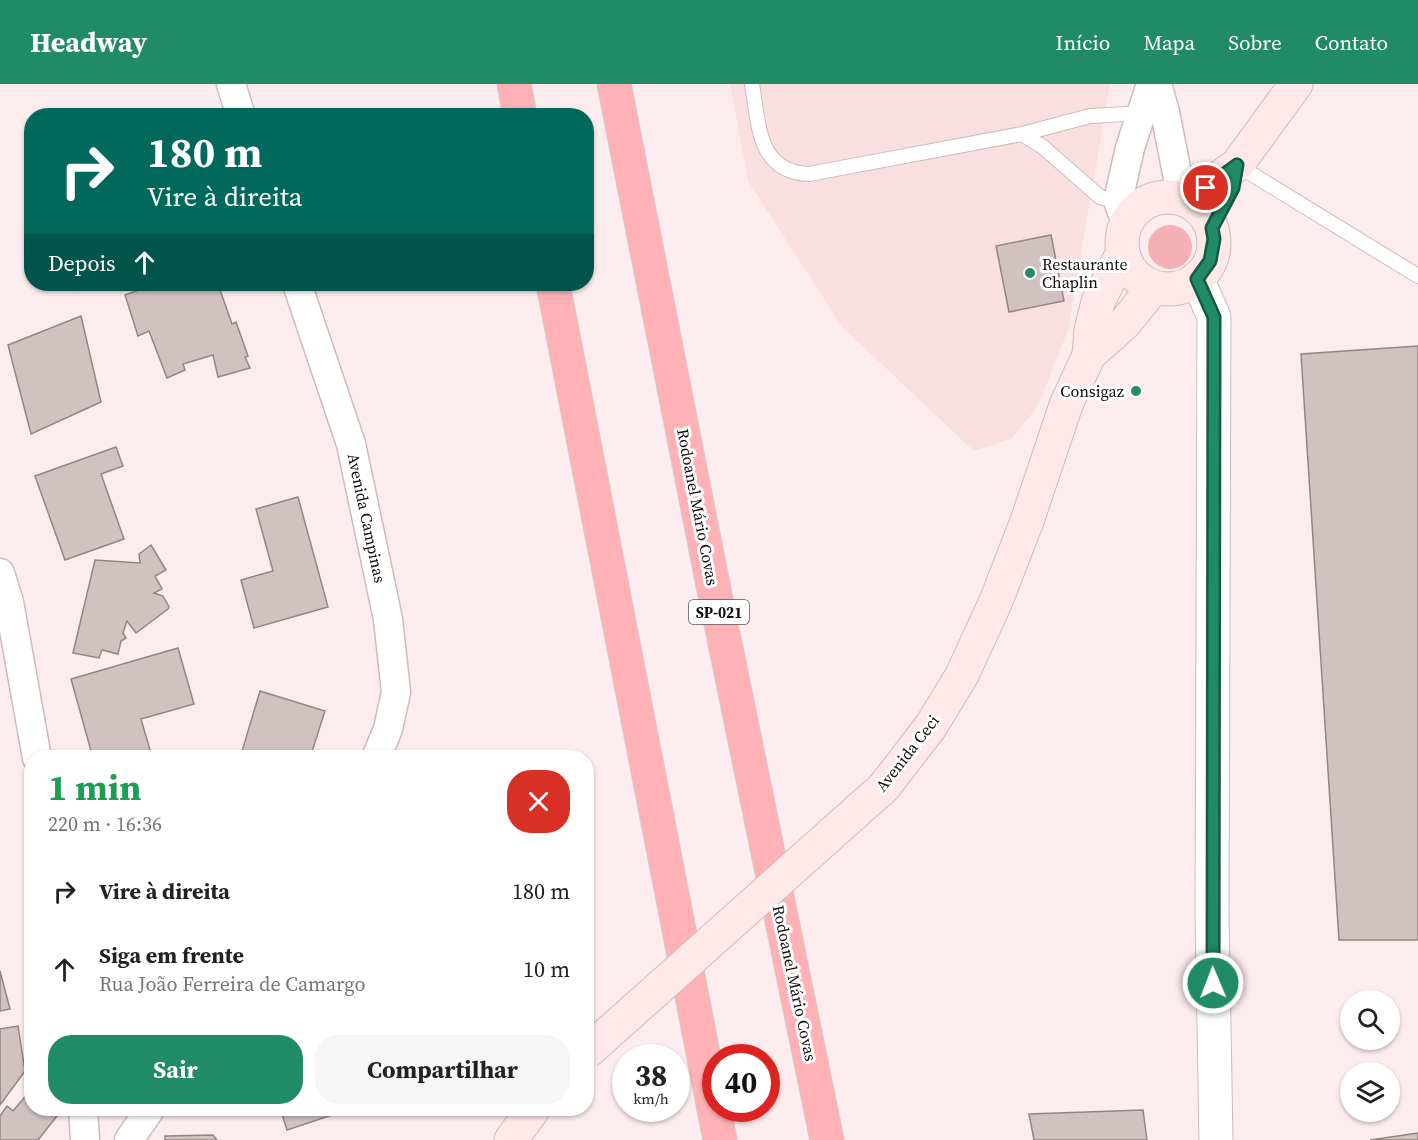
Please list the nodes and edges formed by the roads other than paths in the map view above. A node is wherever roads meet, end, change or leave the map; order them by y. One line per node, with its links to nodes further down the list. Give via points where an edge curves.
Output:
1 (231, 84): 8 (street)
2 (514, 84): 9 (highway)
3 (614, 84): 32 (highway, Rodoanel Mário Covas / SP-021)
4 (752, 84): 11 (lane, via 763,143 777,165 792,173 809,174)
5 (1151, 84): 10 (street, Avenida Ceci)
6 (1157, 84): 10 (street, Avenida Ceci)
7 (1296, 84): 12 (main road)
8 (238, 108)
9 (518, 108)
10 (1154, 112): 11 (lane, via 1090,116); 13 (street, Avenida Ceci); 14 (street, Avenida Ceci, via 1130,148)
11 (1022, 134): 14 (lane, via 1100,197)
12 (1237, 165): 13 (main road, via 1206,188); 15 (lane)
13 (1196, 211): 14 (main road, via 1156,198 1133,212); 16 (main road, via 1214,239 1210,261)
14 (1122, 226): 17 (main road, via 1134,274); 20 (main road, Avenida Ceci, via 1098,302)
15 (1418, 276)
16 (1197, 279): 17 (main road, via 1177,288); 33 (street, via 1214,317 1212,913)
17 (1154, 287): 20 (main road, Avenida Ceci, via 1124,324)
18 (299, 291): 23 (street, Avenida Campinas, via 351,444 388,619 396,692)
19 (554, 291): 31 (highway)
20 (1089, 355): 24 (main road, Avenida Ceci, bridge, via 1066,405 996,602 962,675 931,726 884,787)
21 (0, 573): 22 (street, via 9,602)
22 (35, 750)
23 (379, 750)
24 (594, 1046)
25 (84, 1116): 28 (street)
26 (146, 1116): 29 (street)
27 (528, 1116): 30 (main road)
28 (85, 1140)
29 (129, 1140)
30 (511, 1140)
31 (720, 1140)
32 (828, 1140)
33 (1216, 1140)

